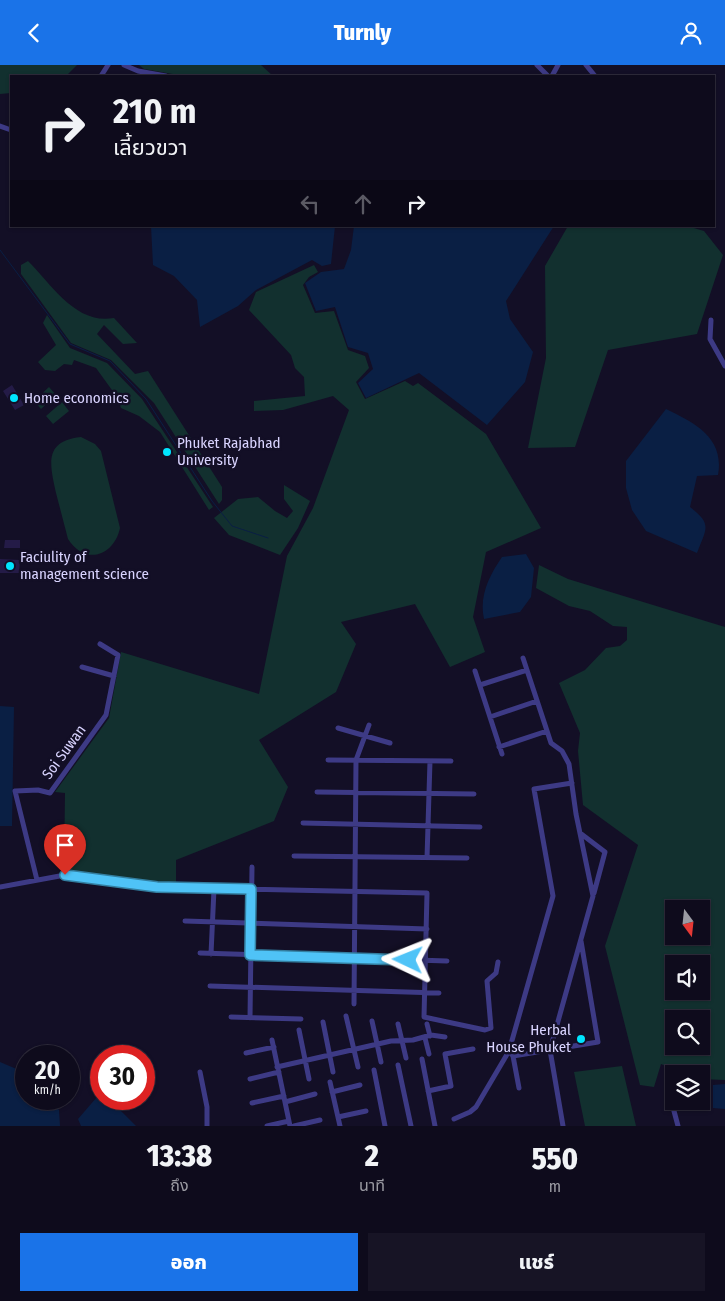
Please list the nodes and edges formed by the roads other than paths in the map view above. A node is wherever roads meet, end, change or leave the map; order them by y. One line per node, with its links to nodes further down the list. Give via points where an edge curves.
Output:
1 (124, 65): 4 (street)
2 (537, 65): 5 (street)
3 (586, 65): 6 (street)
4 (160, 75)
5 (547, 75)
6 (594, 75)
7 (711, 320): 8 (street, via 710,339)
8 (725, 367)
9 (100, 644): 14 (street, Soi Suwan, via 118,653)
10 (523, 659): 12 (street)
11 (82, 667): 14 (street)
12 (527, 670): 15 (street); 16 (street)
13 (475, 671): 15 (street)
14 (114, 677): 44 (street, Soi Suwan, via 106,715 50,793 15,791)
15 (480, 685): 17 (street)
16 (537, 701): 17 (street); 20 (street)
17 (490, 717): 23 (street)
18 (369, 725): 21 (street)
19 (338, 728): 21 (street)
20 (547, 731): 23 (street); 29 (street, via 551,743 562,751 569,764)
21 (365, 736): 22 (street); 26 (street)
22 (390, 743)
23 (499, 747): 24 (street)
24 (502, 754)
25 (328, 760): 26 (street)
26 (356, 760): 27 (street); 31 (street)
27 (430, 761): 28 (street); 32 (street)
28 (451, 761)
29 (572, 783): 38 (street); 85 (street, via 534,789 553,896)
30 (317, 792): 31 (street)
31 (356, 792): 32 (street); 35 (street)
32 (429, 793): 33 (street); 36 (street)
33 (474, 794)
34 (303, 823): 35 (street)
35 (356, 823): 36 (street); 40 (street)
36 (428, 825): 37 (street); 41 (street)
37 (480, 827)
38 (580, 833): 49 (street); 49 (street, via 605,852)
39 (294, 856): 40 (street)
40 (355, 857): 41 (street); 48 (street)
41 (427, 858): 42 (street)
42 (467, 858)
43 (252, 867): 47 (street)
44 (37, 880): 45 (street); 46 (street, via 65,875 157,887)
45 (0, 887)
46 (214, 889): 47 (street); 51 (street)
47 (251, 889): 48 (street); 52 (street)
48 (355, 892): 53 (street); 54 (street, via 427,893)
49 (593, 895): 55 (street)
50 (185, 921): 51 (street)
51 (212, 923): 52 (street); 57 (street)
52 (251, 924): 53 (street); 58 (street)
53 (355, 926): 54 (street); 59 (street)
54 (427, 929): 60 (street)
55 (581, 940): 84 (street); 84 (street, via 598,1042)
56 (200, 953): 57 (street)
57 (211, 954): 58 (street)
58 (250, 955): 59 (street); 64 (street)
59 (354, 959): 60 (street); 65 (street)
60 (426, 961): 61 (street); 66 (street)
61 (447, 961)
62 (498, 962): 66 (street, via 496,973 486,981 491,1028 486,1030 424,1017)
63 (210, 986): 64 (street)
64 (250, 987): 65 (street); 71 (street)
65 (353, 990): 66 (street); 68 (street)
66 (425, 993): 67 (street)
67 (439, 993)
68 (354, 1004)
69 (346, 1016): 82 (street)
70 (231, 1017): 71 (street)
71 (250, 1018): 72 (street)
72 (301, 1019)
73 (372, 1021): 81 (street)
74 (323, 1022): 87 (street)
75 (398, 1024): 80 (street)
76 (427, 1024): 78 (street)
77 (298, 1030): 91 (street)
78 (427, 1037): 79 (street); 80 (street); 88 (street)
79 (444, 1037)
80 (402, 1040): 81 (street); 90 (street)
81 (377, 1044): 82 (street); 93 (street)
82 (354, 1049): 87 (street); 95 (street)
83 (473, 1049): 105 (street, via 445,1054 451,1086)
84 (550, 1050): 89 (street); 122 (street)
85 (509, 1051): 89 (street); 113 (street, via 476,1107)
86 (246, 1053): 96 (street, via 273,1044)
87 (330, 1054): 91 (street); 99 (street)
88 (429, 1054)
89 (514, 1056): 104 (street)
90 (406, 1058)
91 (304, 1059): 96 (street); 101 (street)
92 (422, 1059): 105 (street)
93 (382, 1062)
94 (398, 1065): 120 (street)
95 (358, 1067)
96 (278, 1069): 100 (street); 108 (street)
97 (374, 1070): 119 (street)
98 (200, 1072): 116 (street)
99 (333, 1072)
100 (250, 1079)
101 (309, 1079)
102 (330, 1082): 106 (street)
103 (360, 1085): 106 (street)
104 (519, 1088)
105 (428, 1091): 121 (street)
106 (332, 1092): 112 (street)
107 (315, 1094): 108 (street)
108 (284, 1099): 109 (street); 115 (street)
109 (252, 1103)
110 (366, 1111): 112 (street)
111 (674, 1111): 123 (street)
112 (338, 1117): 118 (street)
113 (454, 1119)
114 (320, 1120): 115 (street)
115 (291, 1124): 117 (street)
116 (207, 1126)
117 (267, 1126)
118 (340, 1126)
119 (385, 1126)
120 (411, 1126)
121 (435, 1126)
122 (563, 1126)
123 (678, 1126)

